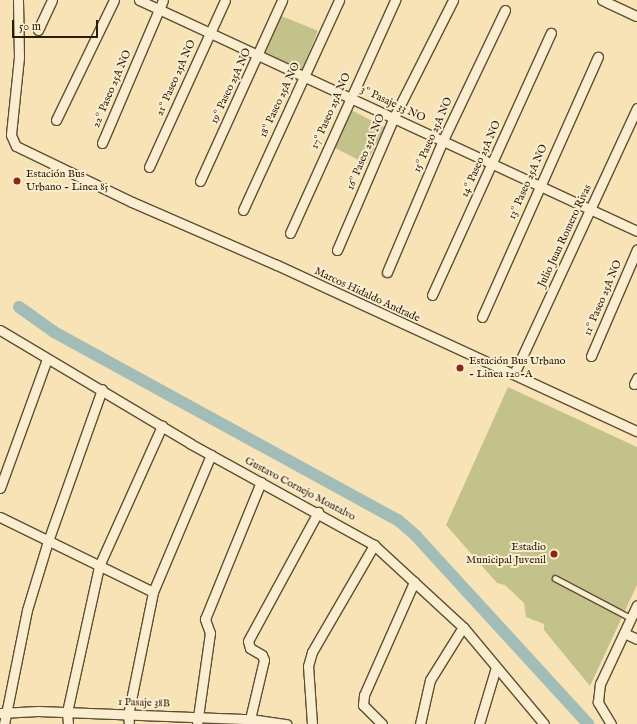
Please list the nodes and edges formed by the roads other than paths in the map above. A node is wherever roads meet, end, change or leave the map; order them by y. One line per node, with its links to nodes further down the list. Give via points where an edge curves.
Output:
1 (18, 0): 43 (street, Marcos Hidaldo Andrade, via 19,57 13,141 16,146 86,181)
2 (52, 0): 15 (street)
3 (114, 0): 24 (street)
4 (139, 0): 12 (street, 3º Pasaje 33 NO)
5 (163, 0): 12 (street, 22º Paseo 25A NO)
6 (225, 0): 16 (street, 21º Paseo 25A NO)
7 (282, 0): 18 (street, 19º Paseo 25A NO)
8 (339, 0): 20 (street, 18º Paseo 25A NO)
9 (395, 0): 21 (street, 17º Paseo 25A NO)
10 (453, 0): 23 (street, 16º Paseo 25A NO)
11 (602, 0): 14 (street)
12 (158, 9): 16 (street, 3º Pasaje 33 NO); 26 (street, 22º Paseo 25A NO)
13 (505, 10): 25 (street, 15º Paseo 25A NO)
14 (637, 16)
15 (38, 30)
16 (209, 34): 18 (street, 3º Pasaje 33 NO); 28 (street, 21º Paseo 25A NO)
17 (551, 34): 27 (street, 14º Paseo 25A NO)
18 (258, 55): 20 (street, 3º Pasaje 33 NO); 29 (street, 19º Paseo 25A NO)
19 (598, 58): 30 (street, 13º Paseo 25A NO)
20 (305, 76): 21 (street, 3º Pasaje 33 NO); 31 (street, 18º Paseo 25A NO)
21 (350, 97): 23 (street, 3º Pasaje 33 NO); 34 (street, 17º Paseo 25A NO)
22 (637, 108): 32 (street, Julio Juan Romero Rivas)
23 (394, 117): 25 (street, 3º Pasaje 33 NO); 36 (street, 16º Paseo 25A NO)
24 (56, 120)
25 (443, 140): 27 (street, 3º Pasaje 33 NO); 37 (street, 15º Paseo 25A NO)
26 (102, 143)
27 (492, 163): 30 (street, 3º Pasaje 33 NO); 38 (street, 14º Paseo 25A NO)
28 (149, 167)
29 (200, 181)
30 (540, 185): 32 (street, 3º Pasaje 33 NO); 39 (street, 13º Paseo 25A NO)
31 (243, 210)
32 (590, 210): 33 (street, 3º Pasaje 33 NO); 43 (street, Julio Juan Romero Rivas)
33 (637, 231)
34 (290, 233)
35 (637, 249): 41 (street, 11º Paseo 25A NO)
36 (337, 250)
37 (387, 272)
38 (432, 295)
39 (482, 317)
40 (0, 330): 42 (street, Gustavo Cornejo Montalvo)
41 (591, 356)
42 (47, 359): 44 (street, Gustavo Cornejo Montalvo); 49 (street)
43 (514, 374): 46 (street, Marcos Hidaldo Andrade)
44 (102, 389): 45 (street, Gustavo Cornejo Montalvo); 52 (street)
45 (162, 426): 47 (street, Gustavo Cornejo Montalvo); 54 (street)
46 (637, 431)
47 (211, 455): 48 (street, Gustavo Cornejo Montalvo); 57 (street)
48 (261, 482): 50 (street, Gustavo Cornejo Montalvo); 68 (street, via 205,618 210,633)
49 (0, 488)
50 (318, 512): 53 (street, Gustavo Cornejo Montalvo); 66 (street, via 248,641 250,648 262,655 264,660)
51 (0, 517): 52 (street)
52 (48, 541): 54 (street); 65 (street, via 27,610)
53 (374, 545): 56 (street, Gustavo Cornejo Montalvo); 73 (street, via 312,652 308,666)
54 (99, 566): 57 (street); 64 (street)
55 (555, 578): 59 (lane)
56 (414, 582): 60 (street, Gustavo Cornejo Montalvo); 74 (street, via 364,695 363,705)
57 (153, 592): 67 (street)
58 (637, 605): 59 (street)
59 (631, 618): 61 (street)
60 (463, 628): 63 (street, Gustavo Cornejo Montalvo); 75 (street, via 430,680)
61 (624, 633): 62 (street); 77 (street, via 600,684 598,702)
62 (637, 639)
63 (496, 667): 69 (street, Gustavo Cornejo Montalvo); 76 (street)
64 (67, 712): 65 (street, 1 Pasaje 38B); 67 (street, 1 Pasaje 38B); 71 (street)
65 (2, 713): 70 (street)
66 (250, 718): 68 (street, 1 Pasaje 38B); 72 (street, 1 Pasaje 38B)
67 (128, 719): 68 (street, 1 Pasaje 38B)
68 (197, 720)
69 (541, 723)
70 (4, 724)
71 (68, 724)
72 (287, 724)
73 (312, 724)
74 (382, 724)
75 (420, 724)
76 (479, 724)
77 (612, 724)

